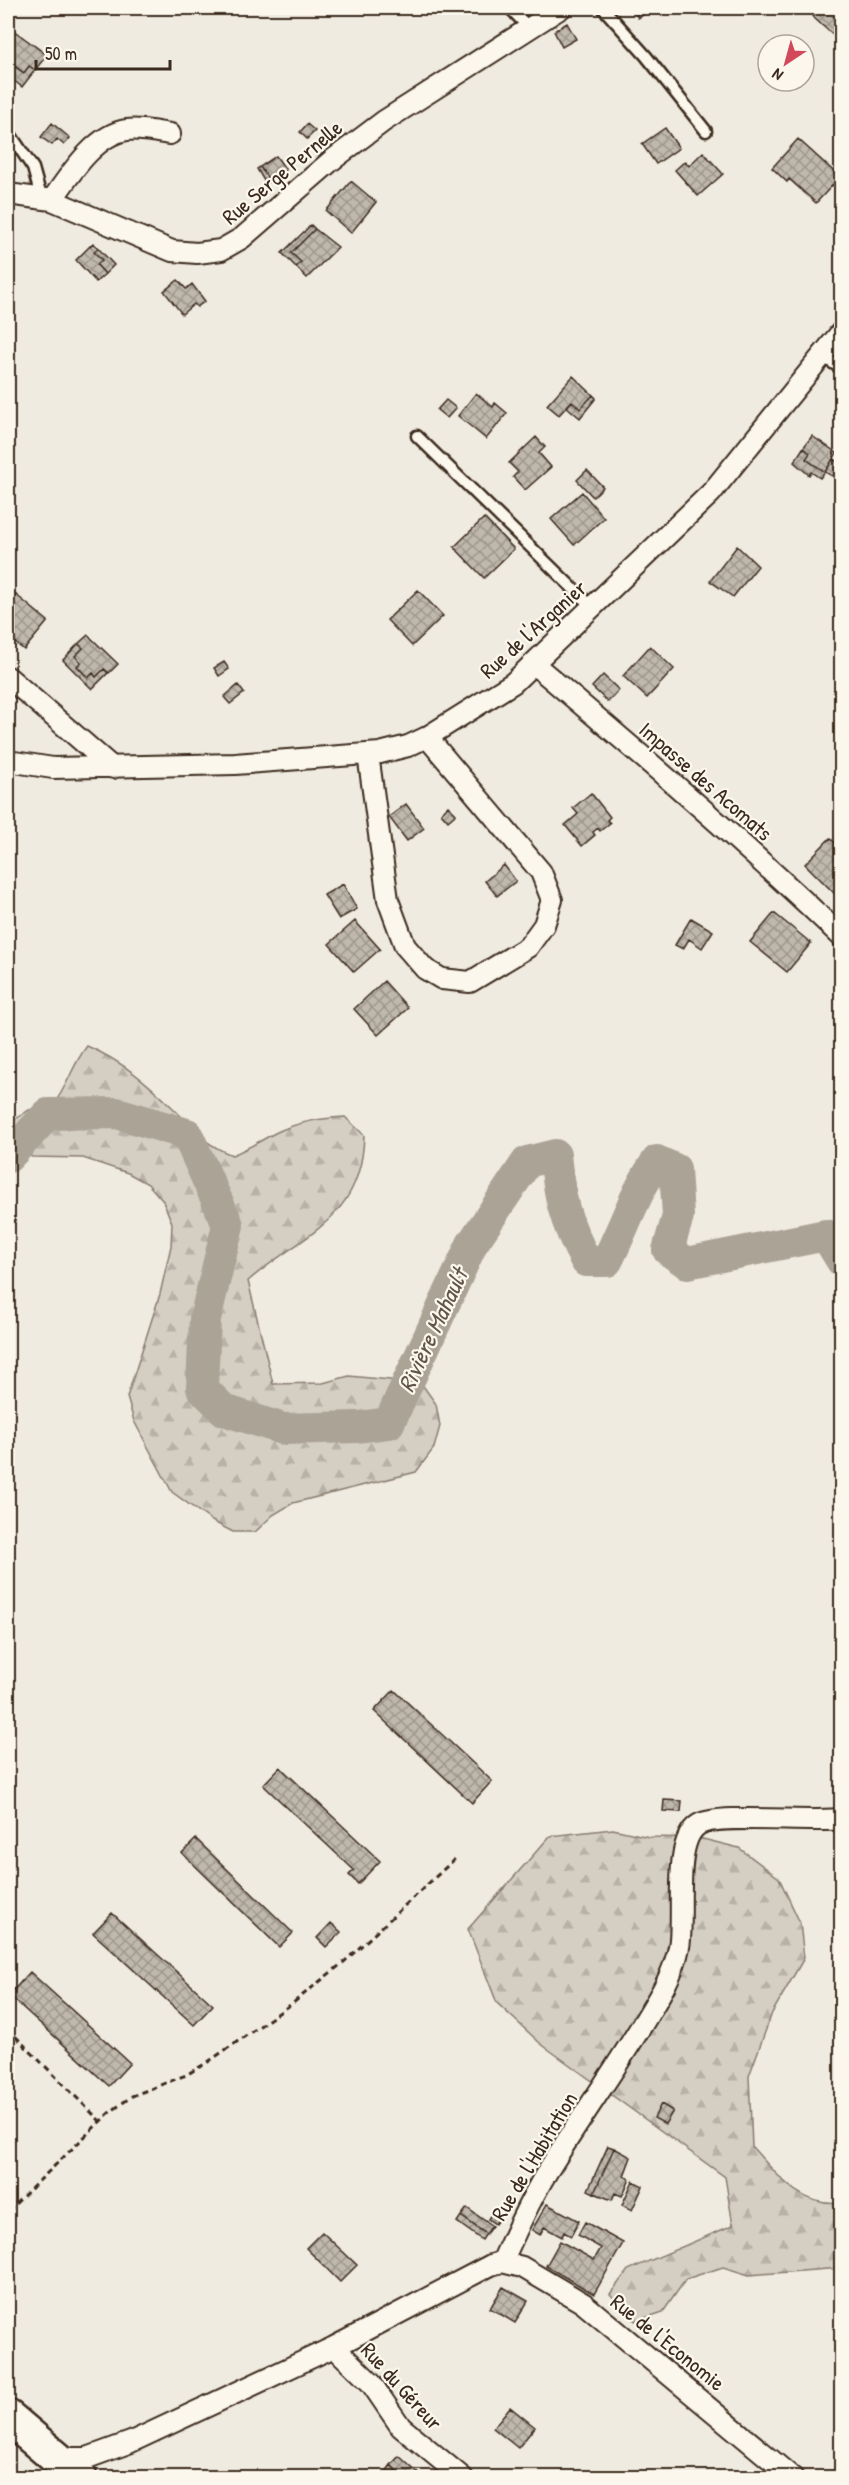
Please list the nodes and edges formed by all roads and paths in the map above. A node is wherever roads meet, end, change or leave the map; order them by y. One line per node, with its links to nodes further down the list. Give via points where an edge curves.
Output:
1 (510, 8): 4 (lane)
2 (561, 8): 4 (street, Rue Serge Pernelle)
3 (603, 8): 6 (lane)
4 (529, 28): 9 (street, Rue Serge Pernelle, via 351,145 242,238 221,250 172,251)
5 (8, 131): 9 (lane, via 33,168)
6 (706, 131)
7 (170, 134): 9 (street, via 126,130 103,140)
8 (8, 194): 9 (street, Rue Serge Pernelle)
9 (46, 199)
10 (842, 331): 11 (street, Rue de l'Arganier)
11 (822, 356): 12 (lane); 14 (street, Rue de l'Arganier, via 711,493)
12 (842, 369)
13 (417, 436): 14 (lane)
14 (593, 608): 15 (street, Rue de l'Arganier)
15 (535, 665): 17 (street, Rue de l'Arganier); 21 (street, Impasse des Acomats)
16 (8, 677): 20 (street)
17 (427, 737): 18 (street, Rue de l'Arganier, via 408,746); 18 (street, via 541,873 552,900 544,925 528,947 470,982 442,980 425,969 405,946 388,900)
18 (368, 754): 20 (street, Rue de l'Arganier)
19 (8, 761): 20 (street, Rue de l'Arganier, via 53,768)
20 (113, 768)
21 (842, 937)
22 (842, 1819): 27 (street, Rue de l'Habitation, via 715,1819 698,1825 689,1834 683,1849 681,1936 672,1970 618,2066 541,2182)
23 (458, 1856): 25 (path, via 345,1961 293,2003 208,2062 132,2096)
24 (8, 2029): 25 (path)
25 (100, 2121): 26 (path)
26 (8, 2211)
27 (502, 2262): 28 (street); 33 (street, Rue de l'Economie, via 522,2267 583,2303)
28 (334, 2347): 31 (street); 32 (street, Rue du Géreur, via 371,2383 401,2427)
29 (8, 2417): 31 (highway)
30 (8, 2437): 31 (highway)
31 (65, 2471)
32 (463, 2478)
33 (793, 2478)

